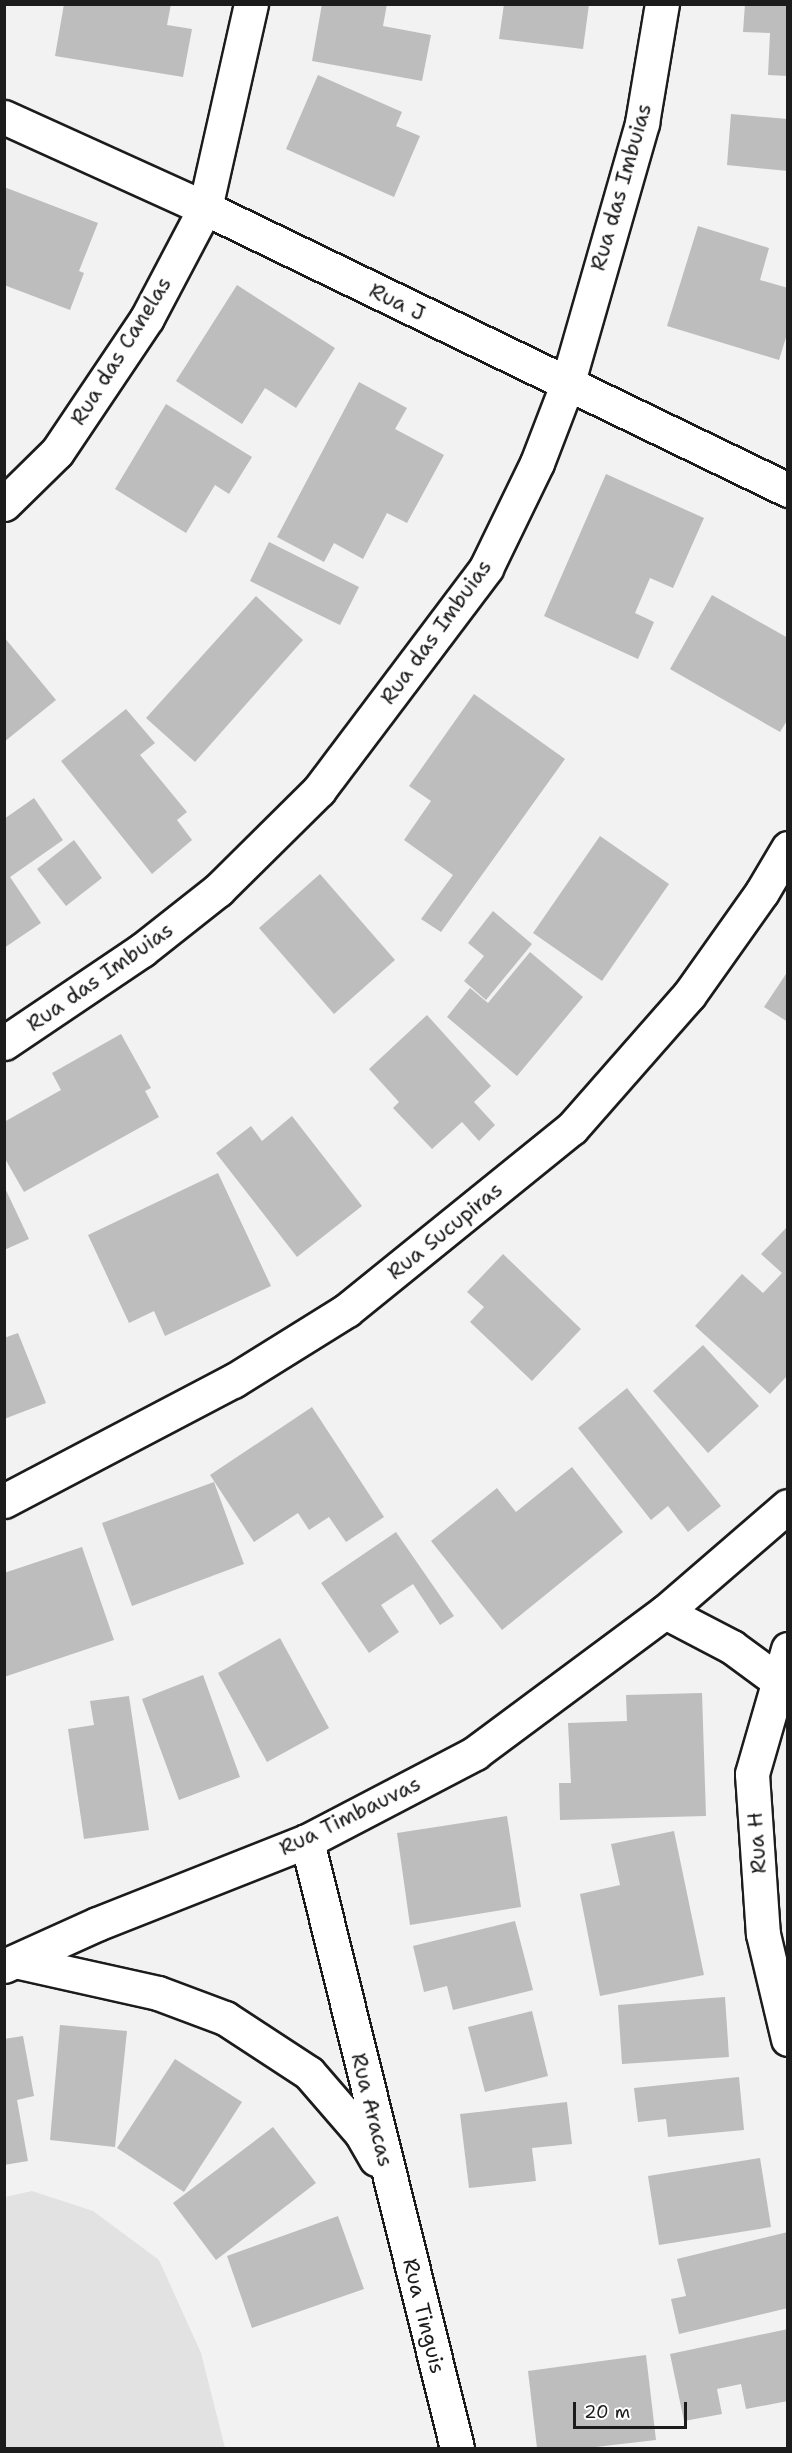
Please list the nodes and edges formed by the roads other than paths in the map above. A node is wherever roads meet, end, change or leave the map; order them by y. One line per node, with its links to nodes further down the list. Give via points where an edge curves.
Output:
1 (251, 4): 4 (street, Rua das Canelas)
2 (662, 4): 5 (street, Rua das Imbuias, via 642,123)
3 (4, 117): 4 (street, Rua J)
4 (205, 208): 5 (street, Rua J); 7 (street, Rua das Canelas, via 147,318 57,452)
5 (567, 385): 6 (street, Rua J); 9 (street, Rua das Imbuias, via 537,463 486,568 319,790 218,890 142,950)
6 (788, 490)
7 (4, 504)
8 (788, 848): 10 (street, Rua Sucupiras, via 762,892 689,995 572,1128 347,1310 233,1381)
9 (4, 1043)
10 (4, 1501)
11 (788, 1506): 12 (street, Rua Timbauvas)
12 (664, 1612): 14 (street, via 732,1647); 15 (street, Rua Timbauvas, via 476,1753)
13 (788, 1649): 14 (street, Rua H)
14 (777, 1680): 17 (street, Rua H, via 752,1774 763,1934)
15 (306, 1841): 16 (street, Rua Timbauvas, via 97,1924); 18 (street, Rua Aracas)
16 (12, 1964): 18 (street, Rua Aracas, via 158,1993 225,2018 309,2073 360,2133)
17 (788, 2039)
18 (390, 2184): 19 (street, Rua Tinguis)
19 (457, 2448)

